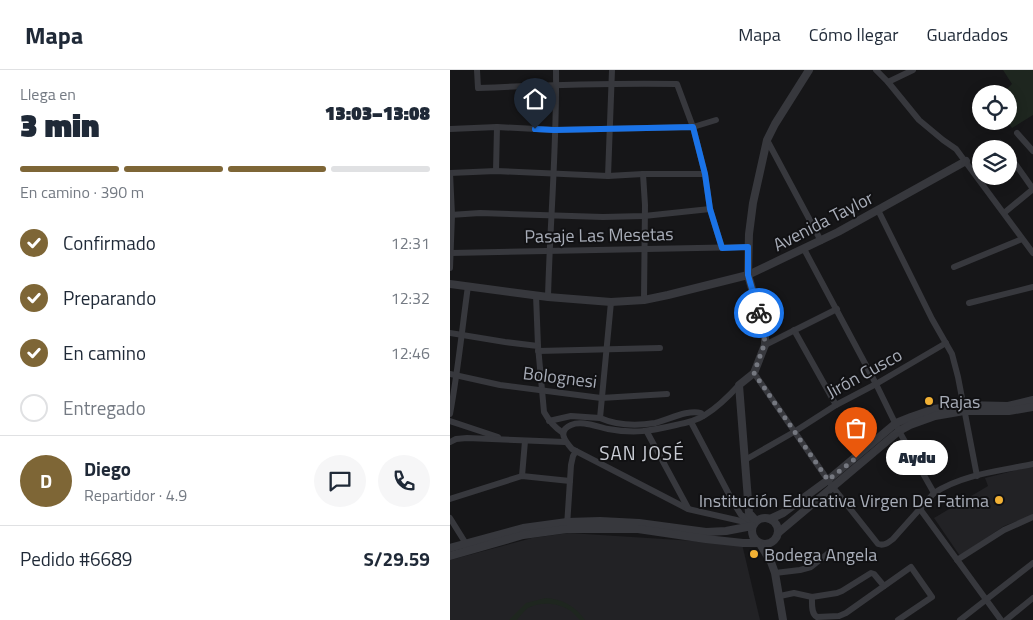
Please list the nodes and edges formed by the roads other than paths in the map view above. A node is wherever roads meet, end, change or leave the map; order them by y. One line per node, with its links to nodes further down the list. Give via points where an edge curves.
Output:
1 (477, 70): 9 (street, via 478,88)
2 (556, 70): 9 (street)
3 (612, 70): 8 (street)
4 (809, 70): 17 (street)
5 (876, 70): 7 (street)
6 (913, 70): 7 (street)
7 (888, 82): 19 (street, via 919,120)
8 (612, 83): 9 (street); 12 (street, via 677,84); 13 (street)
9 (556, 84): 15 (street)
10 (716, 120): 12 (street)
11 (497, 127): 14 (street); 15 (street); 21 (street)
12 (693, 127): 13 (street); 25 (street)
13 (610, 128): 15 (street); 26 (street)
14 (450, 129)
15 (554, 130): 23 (street)
16 (1017, 133): 18 (street)
17 (767, 140): 36 (street); 37 (street, via 753,203)
18 (1033, 150)
19 (966, 161): 29 (street, Avenida Taylor); 30 (street)
20 (1017, 166): 27 (street)
21 (496, 171): 22 (street); 23 (street)
22 (450, 173): 31 (street)
23 (554, 174): 26 (street); 32 (street)
24 (643, 174): 25 (street); 26 (street); 33 (street)
25 (705, 174): 28 (street)
26 (608, 176)
27 (1033, 189): 30 (street)
28 (710, 209): 33 (street); 38 (street)
29 (878, 210): 36 (street, Avenida Taylor); 59 (street)
30 (1004, 213): 35 (street)
31 (451, 215): 32 (street); 34 (street)
32 (551, 215): 33 (street); 41 (street)
33 (644, 216): 40 (street)
34 (451, 239): 42 (street)
35 (1022, 239): 43 (street); 44 (street)
36 (821, 240): 39 (street, Avenida Taylor)
37 (748, 247): 38 (street, Pasaje Las Mesetas); 46 (street)
38 (722, 248): 40 (street, Pasaje Las Mesetas)
39 (804, 248): 46 (street, Avenida Taylor); 55 (street)
40 (644, 249): 41 (street, Pasaje Las Mesetas); 52 (street)
41 (549, 251): 42 (street, Pasaje Las Mesetas); 51 (street)
42 (451, 253): 45 (street)
43 (1033, 253)
44 (954, 267)
45 (450, 268)
46 (748, 275): 52 (street, Avenida Taylor); 60 (street, via 765,333)
47 (450, 284): 48 (street, Avenida Taylor)
48 (468, 286): 50 (street, Avenida Taylor); 58 (street)
49 (1033, 287): 54 (street)
50 (536, 295): 51 (street, Avenida Taylor); 61 (street)
51 (548, 297): 53 (street, Avenida Taylor)
52 (644, 300): 53 (street, Avenida Taylor)
53 (611, 302): 63 (street)
54 (969, 303)
55 (837, 309): 56 (street); 66 (street)
56 (794, 330): 60 (street); 72 (street)
57 (450, 332): 58 (street)
58 (461, 334): 61 (street); 65 (street)
59 (946, 343): 66 (street, Jirón Cusco); 74 (street, via 952,354)
60 (764, 345): 64 (street)
61 (538, 348): 63 (street); 68 (street)
62 (660, 348): 63 (street)
63 (606, 349): 70 (street)
64 (754, 373): 67 (street); 83 (street)
65 (453, 375): 68 (street, Bolognesi); 75 (street)
66 (876, 384): 72 (street, Jirón Cusco); 81 (street)
67 (739, 385): 76 (street); 90 (street)
68 (541, 391): 70 (street, Bolognesi); 79 (street, via 544,412)
69 (667, 394): 70 (street, Bolognesi)
70 (601, 398): 77 (street)
71 (1033, 400): 74 (street, via 1008,406)
72 (836, 405): 83 (street, Jirón Cusco)
73 (1033, 406): 74 (street, via 1009,411)
74 (964, 408): 81 (street, via 934,410); 93 (street)
75 (450, 414)
76 (703, 416): 77 (street, via 693,412 639,424 614,423); 80 (street)
77 (600, 418): 79 (street, via 571,416)
78 (450, 421): 85 (street)
79 (549, 421): 84 (street)
80 (691, 422): 82 (street); 105 (street, via 736,509)
81 (898, 427): 95 (street); 96 (street)
82 (648, 432): 84 (street, via 624,432 582,423 569,425); 99 (street)
83 (794, 432): 90 (street, Jirón Cusco); 95 (street)
84 (563, 433): 88 (street)
85 (504, 439): 86 (street); 87 (street, via 467,438)
86 (525, 441): 88 (street); 92 (street)
87 (450, 442)
88 (565, 442): 89 (street)
89 (576, 451): 94 (street, via 570,465); 99 (street)
90 (745, 460): 105 (street, via 749,513)
91 (1033, 464): 93 (street)
92 (522, 476): 94 (street); 97 (street)
93 (977, 476): 96 (street, via 949,484)
94 (570, 481): 106 (street)
95 (830, 483): 98 (street); 100 (street, via 878,544 884,545 893,539); 101 (street)
96 (934, 493): 100 (street)
97 (450, 499)
98 (793, 506): 101 (street); 104 (street)
99 (688, 509): 105 (street)
100 (920, 509): 114 (street)
101 (800, 514): 107 (street)
102 (1033, 517): 114 (street, via 1004,530)
103 (450, 518): 110 (street)
104 (770, 519): 105 (street, via 763,518); 107 (street, via 776,524)
105 (755, 523): 106 (street, via 726,531 706,532 639,523 600,522); 109 (street, via 752,534)
106 (567, 526): 109 (street, via 638,529); 110 (street)
107 (778, 533): 108 (street)
108 (774, 541): 109 (street, via 768,545); 115 (street)
109 (759, 543): 115 (street)
110 (468, 547): 111 (street); 113 (street)
111 (450, 548)
112 (831, 551): 117 (street, via 811,567)
113 (450, 556)
114 (957, 560): 122 (street)
115 (771, 562): 117 (street)
116 (1033, 564): 122 (street)
117 (775, 573): 119 (street)
118 (884, 586): 120 (street, via 871,573 842,591); 120 (street, via 839,616 814,616); 124 (street, via 911,567 932,596)
119 (780, 596): 120 (street, via 794,593); 123 (street)
120 (812, 597)
121 (1033, 598): 127 (street)
122 (986, 600): 125 (street); 126 (street)
123 (783, 620)
124 (898, 620)
125 (960, 620)
126 (1001, 620)
127 (1006, 620)

